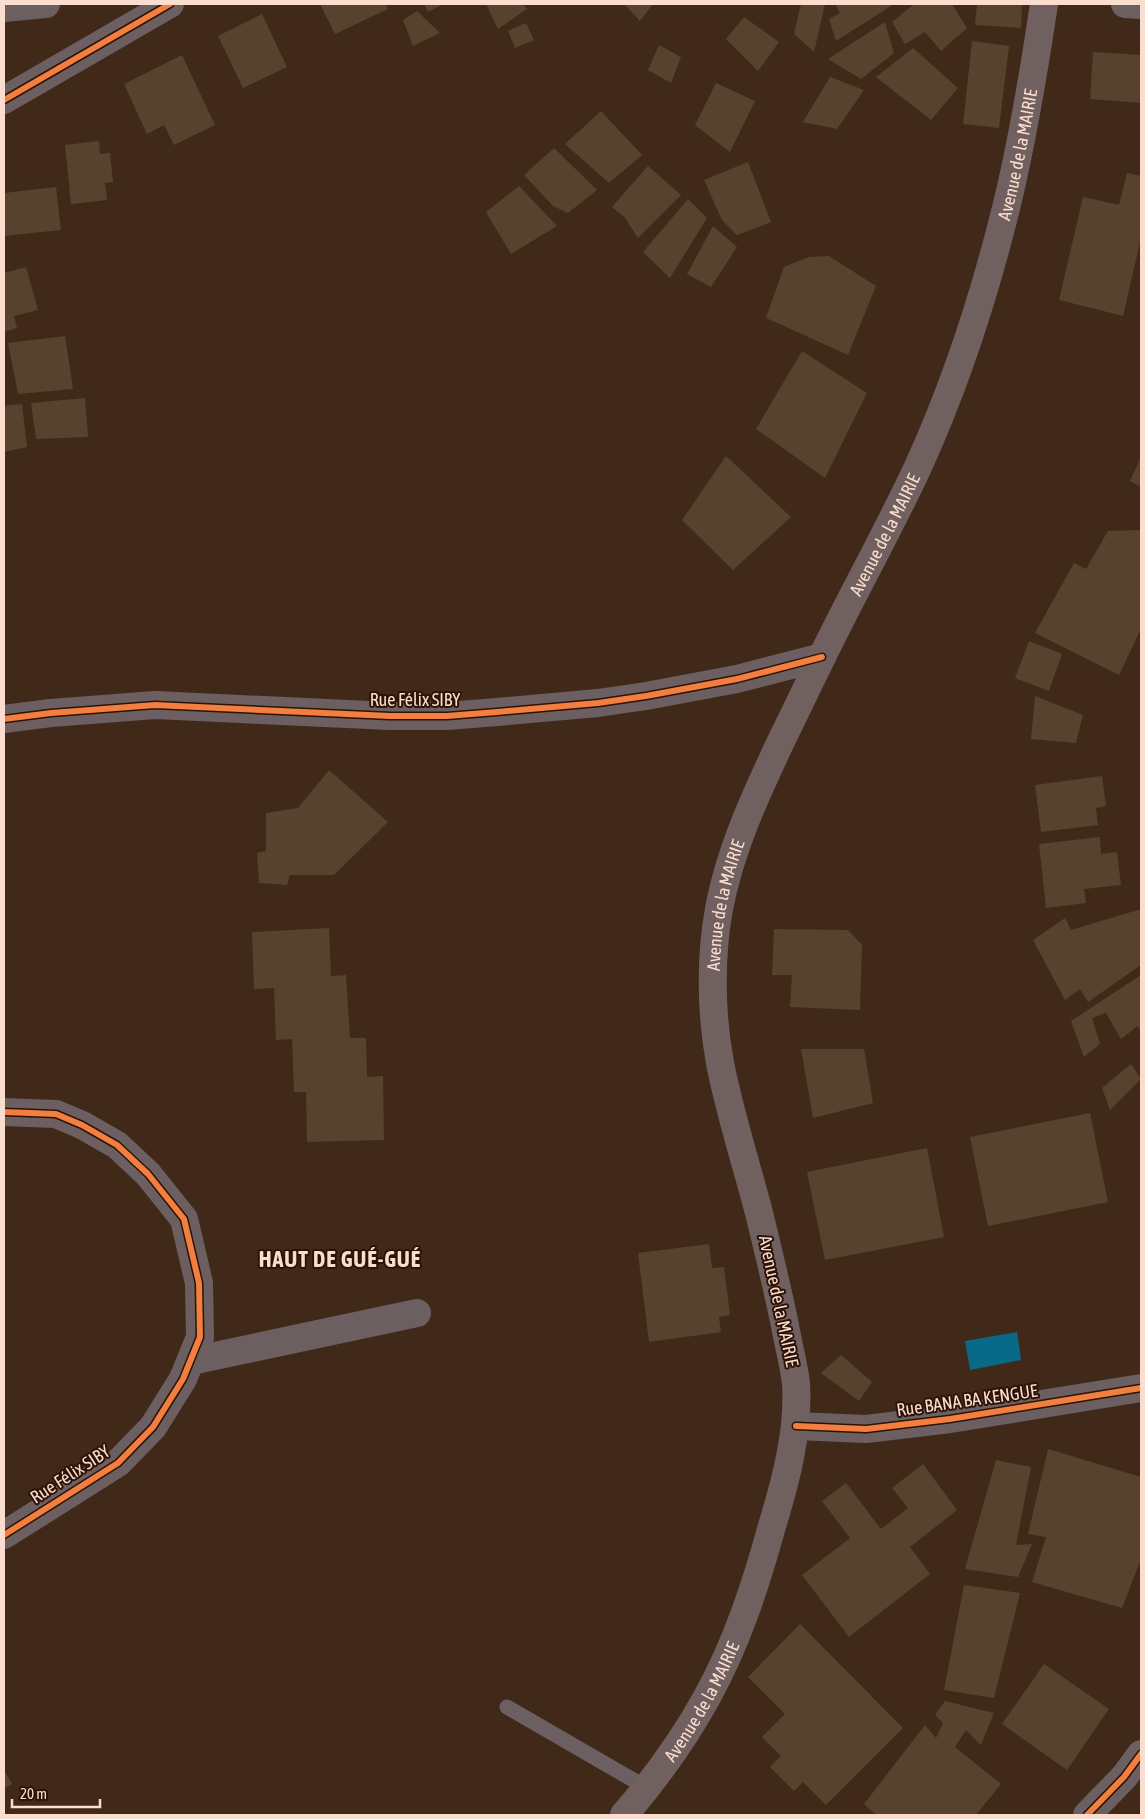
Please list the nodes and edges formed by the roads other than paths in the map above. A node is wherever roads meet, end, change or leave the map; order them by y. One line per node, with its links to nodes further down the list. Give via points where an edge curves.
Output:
1 (46, 4): 6 (street)
2 (170, 4): 7 (street)
3 (1044, 4): 8 (main road, Avenue de la MAIRIE, via 1008,201 986,285 918,466)
4 (1125, 4): 5 (street)
5 (1141, 5)
6 (4, 8)
7 (4, 100)
8 (822, 657): 9 (street, Rue Félix SIBY, via 646,696 447,716 155,705); 14 (main road, Avenue de la MAIRIE, via 743,828 727,877 719,910 713,1003 720,1061 776,1279 796,1381)
9 (4, 719)
10 (4, 1112): 12 (street, Rue Félix SIBY, via 56,1114 117,1145 148,1174 184,1219 199,1283 200,1337)
11 (418, 1313): 12 (street)
12 (191, 1361): 15 (street, Rue Félix SIBY, via 184,1379 153,1427 118,1463)
13 (1141, 1388): 14 (street, Rue BANA BA KENGUE, via 866,1429)
14 (796, 1426): 18 (main road, Avenue de la MAIRIE, via 764,1556 728,1653 686,1732)
15 (4, 1535)
16 (507, 1707): 18 (lane)
17 (1141, 1754): 20 (street, via 1124,1778)
18 (647, 1788): 19 (main road, Avenue de la MAIRIE)
19 (624, 1815)
20 (1088, 1815)

